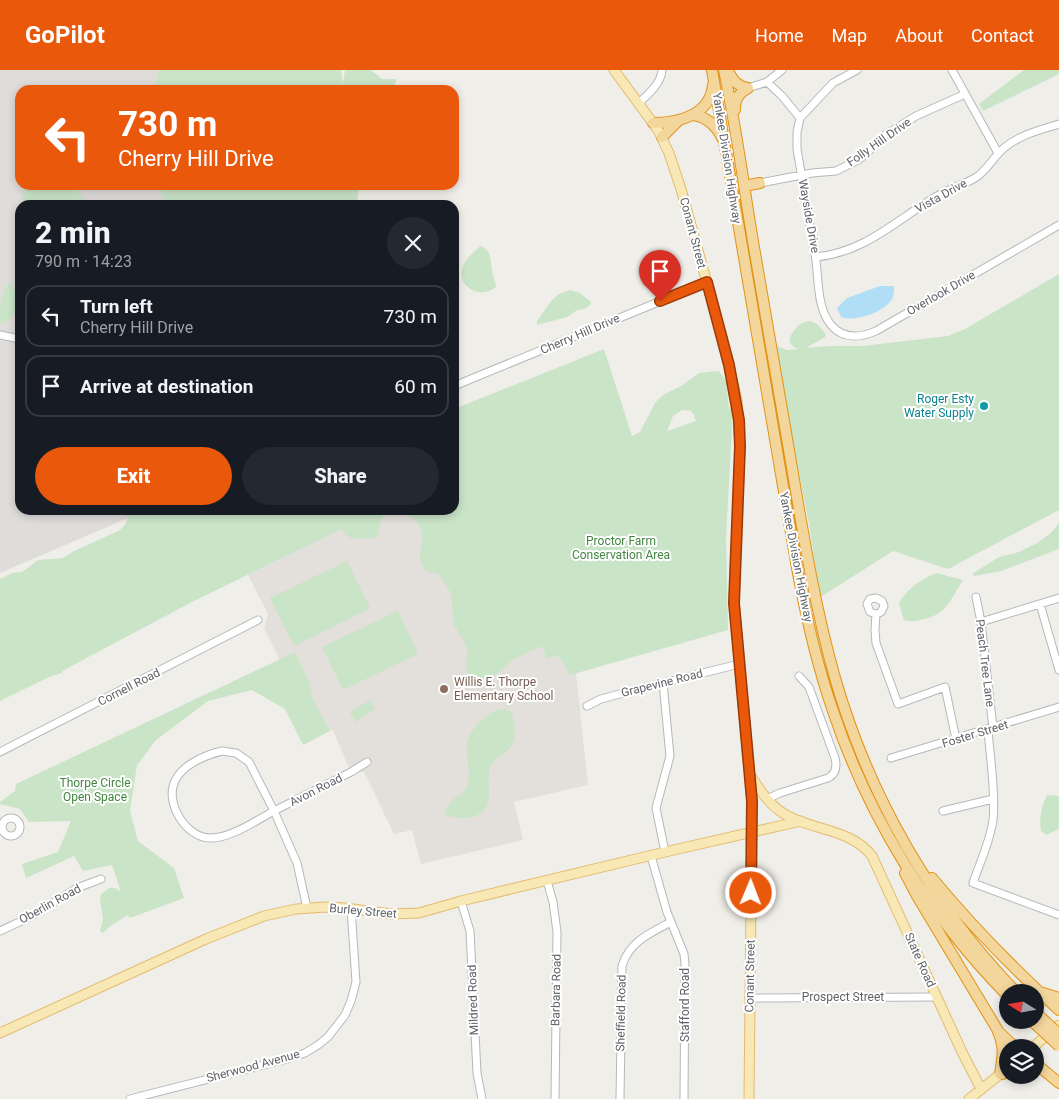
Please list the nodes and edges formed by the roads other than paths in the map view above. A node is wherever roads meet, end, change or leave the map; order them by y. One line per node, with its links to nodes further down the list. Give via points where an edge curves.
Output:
1 (614, 70): 12 (main road, Conant Street)
2 (662, 70): 12 (street, via 658,84)
3 (724, 70): 18 (highway, Yankee Division Highway)
4 (728, 70): 10 (highway, via 738,85)
5 (782, 70): 9 (street)
6 (857, 70): 14 (street, via 833,84)
7 (952, 70): 11 (street)
8 (713, 72): 13 (highway, via 708,102); 20 (highway, Yankee Division Highway)
9 (767, 82): 10 (street); 14 (street)
10 (748, 88): 18 (highway, via 736,99)
11 (965, 94): 21 (street); 22 (street, Folly Hill Drive, via 897,127 866,154 836,171)
12 (639, 103): 16 (main road, Conant Street)
13 (692, 115): 15 (highway); 20 (highway, via 712,124)
14 (800, 118): 22 (street, Wayside Drive, via 796,139)
15 (678, 121): 16 (highway); 19 (highway)
16 (653, 123): 19 (main road, Conant Street)
17 (1059, 124): 21 (street, Vista Drive, via 1016,139)
18 (735, 129): 24 (highway, Yankee Division Highway)
19 (662, 138): 27 (main road, Conant Street, via 678,180)
20 (725, 144): 53 (highway, Yankee Division Highway, via 805,610 833,712)
21 (998, 153): 26 (street, Vista Drive, via 974,178 936,196 860,246)
22 (802, 175): 23 (street, Folly Hill Drive); 26 (street, Wayside Drive)
23 (760, 183): 24 (highway)
24 (744, 186): 50 (highway, Yankee Division Highway, via 812,584 840,695)
25 (1059, 225): 28 (street, Overlook Drive, via 866,335 846,336 830,324)
26 (816, 257): 28 (street, Wayside Drive)
27 (707, 282): 31 (street, Cherry Hill Drive); 38 (main road, Conant Street, via 729,365 739,420 734,603)
28 (825, 315)
29 (0, 335): 30 (street)
30 (15, 338)
31 (459, 384)
32 (976, 597): 37 (street, Peach Tree Lane)
33 (1059, 598): 34 (street)
34 (1040, 604): 37 (street); 39 (street)
35 (876, 614): 45 (street, via 876,643 898,704 945,687)
36 (258, 620): 46 (street, Cornell Road)
37 (981, 622): 44 (street, Peach Tree Lane)
38 (739, 664): 41 (street, Grapevine Road); 49 (main road, Conant Street)
39 (1059, 670)
40 (799, 676): 51 (street, via 809,687 836,758 836,767 828,778)
41 (664, 683): 42 (street, Grapevine Road, via 601,699); 58 (street, via 670,756 656,815)
42 (587, 706)
43 (1059, 707): 44 (street, Foster Street)
44 (991, 729): 45 (street, Foster Street); 52 (street, Peach Tree Lane)
45 (956, 739): 47 (street, Foster Street)
46 (0, 752)
47 (891, 758)
48 (367, 762): 54 (street, Avon Road)
49 (750, 775): 51 (main road, State Road); 57 (main road, Conant Street)
50 (879, 794): 68 (highway, Yankee Division Highway, via 937,896 971,942); 69 (highway, via 930,875 974,926)
51 (767, 799): 56 (main road, State Road, via 781,812)
52 (993, 799): 55 (street); 65 (street, Peach Tree Lane, via 990,832 973,883)
53 (875, 809): 70 (highway, Yankee Division Highway, via 938,913); 80 (highway, via 884,834 917,896)
54 (274, 811): 54 (street, via 249,762 236,753 214,753 183,769 172,789 172,798 184,824 205,838 228,834); 63 (street, Avon Road, via 296,863)
55 (943, 811)
56 (801, 821): 57 (main road, Burley Street); 73 (main road, State Road, via 851,839 863,846 876,862)
57 (752, 832): 58 (main road, Burley Street); 74 (main road, Conant Street)
58 (664, 852): 59 (main road, Burley Street)
59 (650, 856): 61 (main road, Burley Street); 66 (street, Stafford Road)
60 (101, 879): 67 (street, Oberlin Road)
61 (548, 881): 62 (main road, Burley Street); 95 (street, Barbara Road, via 557,932)
62 (461, 901): 64 (main road, Burley Street, via 402,915); 94 (street, Mildred Road, via 470,931 476,1054)
63 (307, 908): 64 (main road, Burley Street); 81 (main road, Burley Street, via 264,916 236,926)
64 (351, 908): 92 (street, Sherwood Avenue, via 356,982 345,1015 328,1037 298,1055)
65 (1059, 915)
66 (671, 922): 96 (street, Sheffield Road, via 637,941 628,951 622,966); 97 (street, Stafford Road, via 685,964)
67 (0, 930)
68 (1009, 984)
69 (1032, 984)
70 (999, 986)
71 (1044, 993): 75 (highway)
72 (1044, 996): 76 (highway)
73 (937, 997): 74 (street, Prospect Street); 91 (main road, State Road)
74 (749, 998): 98 (main road, Conant Street)
75 (1059, 998)
76 (1059, 1010)
77 (1044, 1023): 82 (highway, bridge)
78 (1059, 1025): 85 (main road)
79 (1044, 1027): 86 (highway, bridge)
80 (997, 1029): 83 (highway); 84 (highway)
81 (0, 1033)
82 (1059, 1034)
83 (1002, 1039)
84 (1007, 1039)
85 (1043, 1039)
86 (1059, 1046)
87 (1044, 1070): 90 (highway)
88 (999, 1076): 91 (main road)
89 (1044, 1077): 90 (highway)
90 (1059, 1083)
91 (981, 1089): 99 (main road)
92 (151, 1096): 93 (street, Sherwood Avenue)
93 (130, 1099)
94 (482, 1099)
95 (556, 1099)
96 (620, 1099)
97 (684, 1099)
98 (749, 1099)
99 (969, 1099)

